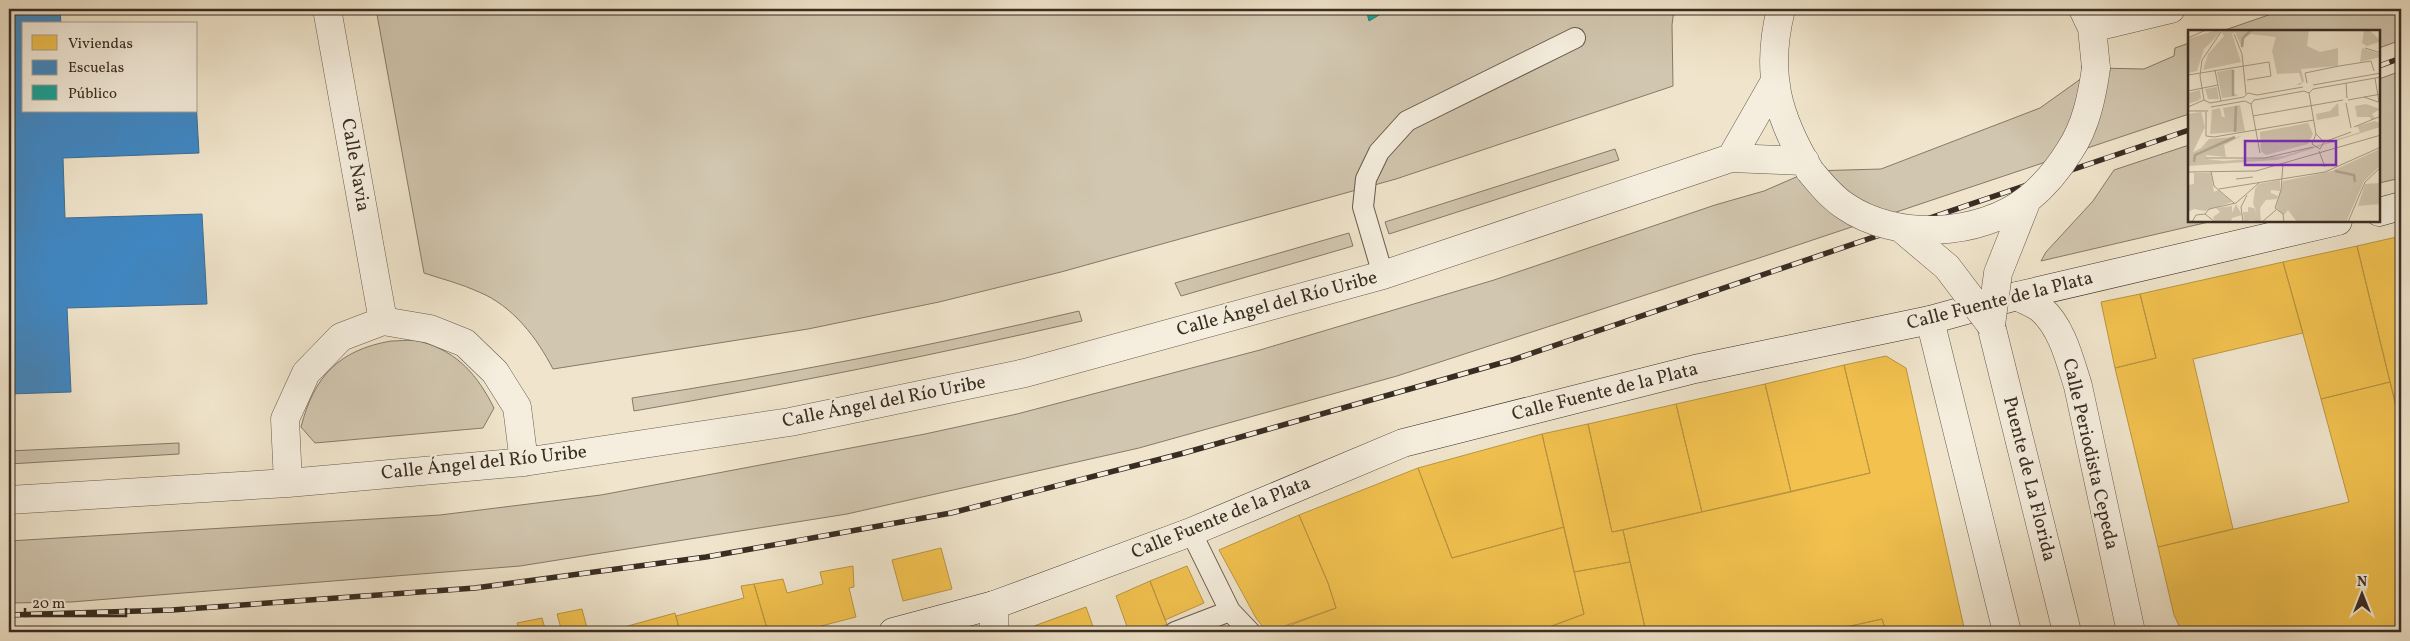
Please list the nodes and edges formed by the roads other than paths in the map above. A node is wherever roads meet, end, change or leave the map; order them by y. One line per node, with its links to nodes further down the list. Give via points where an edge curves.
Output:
1 (327, 9): 17 (street, Calle Navia)
2 (1781, 9): 6 (street, via 1774,38)
3 (2171, 9): 4 (street)
4 (2087, 19): 9 (street, bridge, via 2096,68 2092,97 2083,125 2071,150)
5 (1575, 38): 14 (lane, via 1407,121 1379,152 1366,179 1363,207)
6 (1775, 80): 7 (street); 8 (street, via 1782,114)
7 (1731, 158): 8 (street, Calle Ángel del Río Uribe); 14 (street, Calle Ángel del Río Uribe)
8 (1808, 166): 13 (street, bridge, via 1827,191 1844,206 1862,216)
9 (2027, 200): 13 (street, bridge, via 1972,225 1929,230); 18 (street, Puente de La Florida, bridge, via 1998,273)
10 (2401, 206): 11 (street)
11 (2380, 212)
12 (2334, 222): 15 (street, Calle Fuente de la Plata)
13 (1902, 229): 18 (street, Puente de La Florida, bridge, via 1947,267)
14 (1383, 275): 19 (street, Calle Ángel del Río Uribe, via 1026,373 790,422)
15 (2017, 296): 16 (street, Calle Fuente de la Plata); 31 (street, Calle Periodista Cepeda, via 2041,309 2055,326 2078,386)
16 (1930, 320): 22 (street, Calle Fuente de la Plata, via 1694,369 1403,444); 29 (street)
17 (383, 321): 19 (street, via 430,329 465,343 495,372 517,407); 20 (street, via 341,337 306,373 285,419)
18 (1991, 325): 30 (street, Puente de La Florida)
19 (524, 462): 20 (street, Calle Ángel del Río Uribe)
20 (288, 483): 21 (street, Calle Ángel del Río Uribe)
21 (9, 500)
22 (1191, 532): 23 (street, Calle Fuente de la Plata); 24 (lane)
23 (994, 605): 25 (street, Calle Fuente de la Plata); 26 (street)
24 (1230, 611): 27 (lane); 28 (lane)
25 (893, 632)
26 (994, 632)
27 (1175, 632)
28 (1250, 632)
29 (2007, 632)
30 (2066, 632)
31 (2131, 632)

